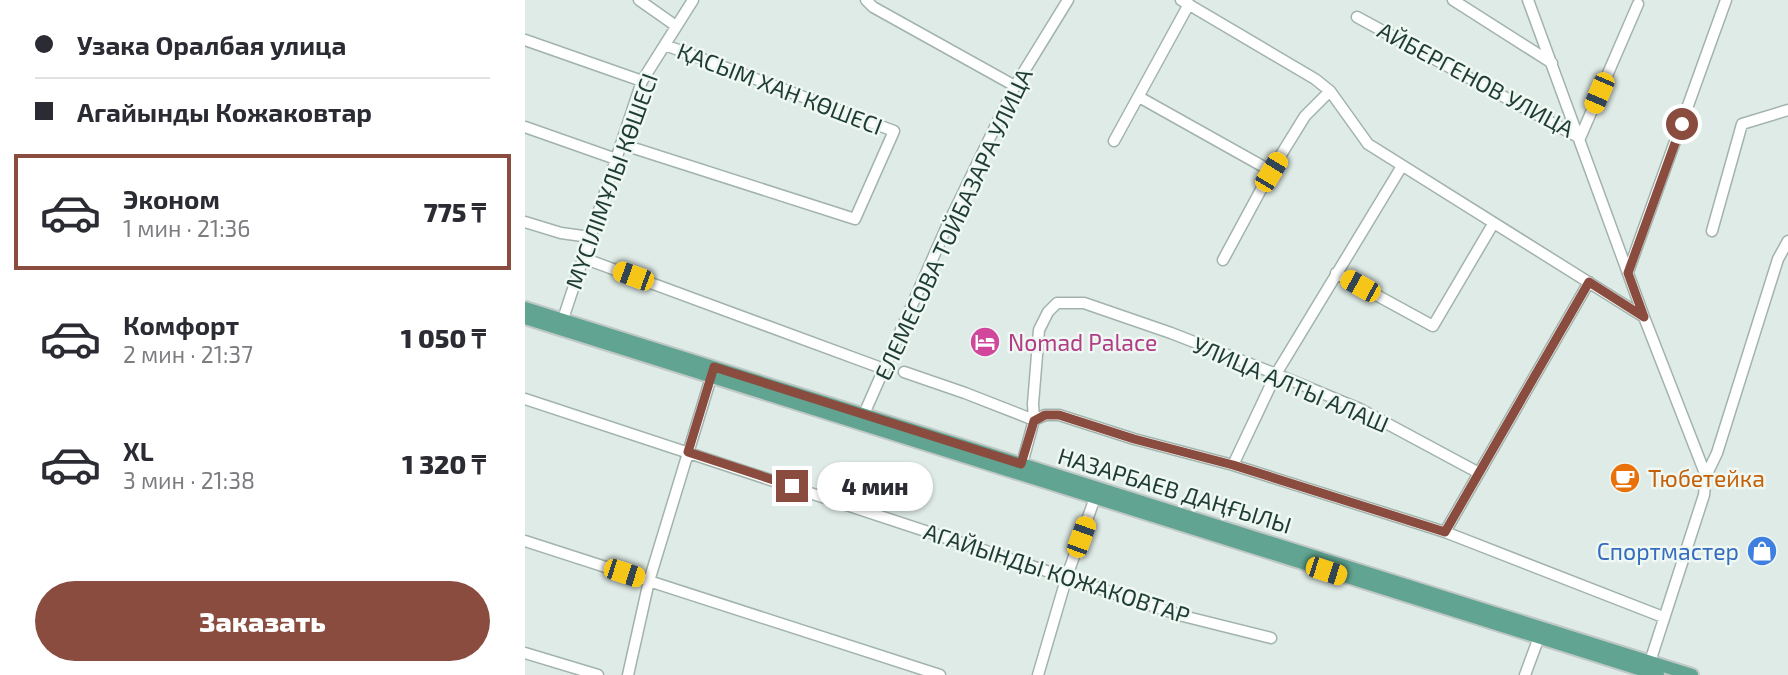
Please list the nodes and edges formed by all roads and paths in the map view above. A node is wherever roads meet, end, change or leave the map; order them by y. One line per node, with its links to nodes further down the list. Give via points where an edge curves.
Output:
1 (639, 0): 11 (street)
2 (693, 0): 11 (street, МҮСІЛІМҰЛЫ КӨШЕСІ)
3 (866, 0): 16 (street)
4 (1067, 0): 16 (street, ЕЛЕМЕСОВА ТОЙБАЗАРА УЛИЦА)
5 (1453, 0): 14 (street)
6 (1528, 0): 14 (street)
7 (1726, 0): 35 (street)
8 (1185, 2): 17 (street); 18 (street)
9 (1638, 4): 21 (street, АЙБЕРГЕНОВ УЛИЦА)
10 (1357, 17): 21 (street, АЙБЕРГЕНОВ УЛИЦА)
11 (676, 26): 13 (street, МҮСІЛІМҰЛЫ КӨШЕСІ)
12 (525, 40): 15 (street)
13 (665, 45): 15 (street, МҮСІЛІМҰЛЫ КӨШЕСІ); 23 (street, ҚАСЫМ ХАН КӨШЕСІ, via 894,131 855,219)
14 (1552, 63): 21 (street)
15 (642, 81): 23 (street, МҮСІЛІМҰЛЫ КӨШЕСІ)
16 (1015, 86): 41 (street, ЕЛЕМЕСОВА ТОЙБАЗАРА УЛИЦА)
17 (1330, 91): 25 (street, via 1368,144); 26 (street, via 1305,116)
18 (1139, 97): 22 (street); 26 (street)
19 (1788, 110): 29 (street, via 1742,124)
20 (525, 127): 24 (street)
21 (1580, 138): 35 (street)
22 (1114, 141)
23 (621, 144): 24 (street, МҮСІЛІМҰЛЫ КӨШЕСІ)
24 (616, 159): 30 (street, МҮСІЛІМҰЛЫ КӨШЕСІ)
25 (1402, 166): 28 (street); 34 (street)
26 (1271, 172): 33 (street)
27 (525, 222): 30 (street)
28 (1493, 224): 34 (street, via 1433,326); 36 (street)
29 (1711, 231)
30 (590, 237): 32 (street, МҮСІЛІМҰЛЫ КӨШЕСІ)
31 (1788, 241): 52 (street, via 1778,259)
32 (583, 258): 40 (street, МҮСІЛІМҰЛЫ КӨШЕСІ); 41 (street)
33 (1223, 260)
34 (1336, 273): 44 (street)
35 (1628, 273): 38 (street)
36 (1589, 282): 38 (street); 51 (street)
37 (525, 308): 40 (main road, НАЗАРБАЕВ ДАҢҒЫЛЫ)
38 (1644, 317): 52 (street)
39 (525, 318): 40 (main road, НАЗАРБАЕВ ДАҢҒЫЛЫ)
40 (561, 324): 42 (main road, НАЗАРБАЕВ ДАҢҒЫЛЫ)
41 (884, 369): 46 (street, ЕЛЕМЕСОВА ТОЙБАЗАРА УЛИЦА)
42 (713, 372): 46 (main road, НАЗАРБАЕВ ДАҢҒЫЛЫ); 48 (street); 53 (main road, НАЗАРБАЕВ ДАҢҒЫЛЫ)
43 (904, 372): 47 (street)
44 (1276, 374): 47 (street, УЛИЦА АЛТЫ АЛАШ, via 1084,303 1057,303 1039,330); 50 (street); 51 (street, УЛИЦА АЛТЫ АЛАШ, via 1360,409)
45 (525, 399): 48 (street, АГАЙЫНДЫ КОЖАКОВТАР)
46 (864, 414): 49 (main road, НАЗАРБАЕВ ДАҢҒЫЛЫ)
47 (1034, 421): 49 (street); 50 (street, via 1059,415)
48 (688, 452): 56 (street, АГАЙЫНДЫ КОЖАКОВТАР); 57 (street)
49 (1021, 464): 53 (main road, НАЗАРБАЕВ ДАҢҒЫЛЫ)
50 (1233, 465): 54 (street)
51 (1479, 474): 54 (street)
52 (1706, 476): 58 (street, via 1704,495)
53 (1097, 493): 56 (street); 59 (main road, НАЗАРБАЕВ ДАҢҒЫЛЫ); 62 (main road, НАЗАРБАЕВ ДАҢҒЫЛЫ)
54 (1445, 532): 58 (street)
55 (525, 541): 57 (street)
56 (1067, 576): 60 (street, АГАЙЫНДЫ КОЖАКОВТАР, via 1183,615); 66 (street)
57 (649, 581): 64 (street); 65 (street)
58 (1663, 617): 62 (street)
59 (1539, 637): 62 (main road, НАЗАРБАЕВ ДАҢҒЫЛЫ); 67 (street)
60 (1271, 638)
61 (525, 653): 63 (street)
62 (1652, 669): 68 (main road, НАЗАРБАЕВ ДАҢҒЫЛЫ)
63 (598, 675)
64 (628, 675)
65 (940, 675)
66 (1038, 675)
67 (1525, 675)
68 (1692, 675)

